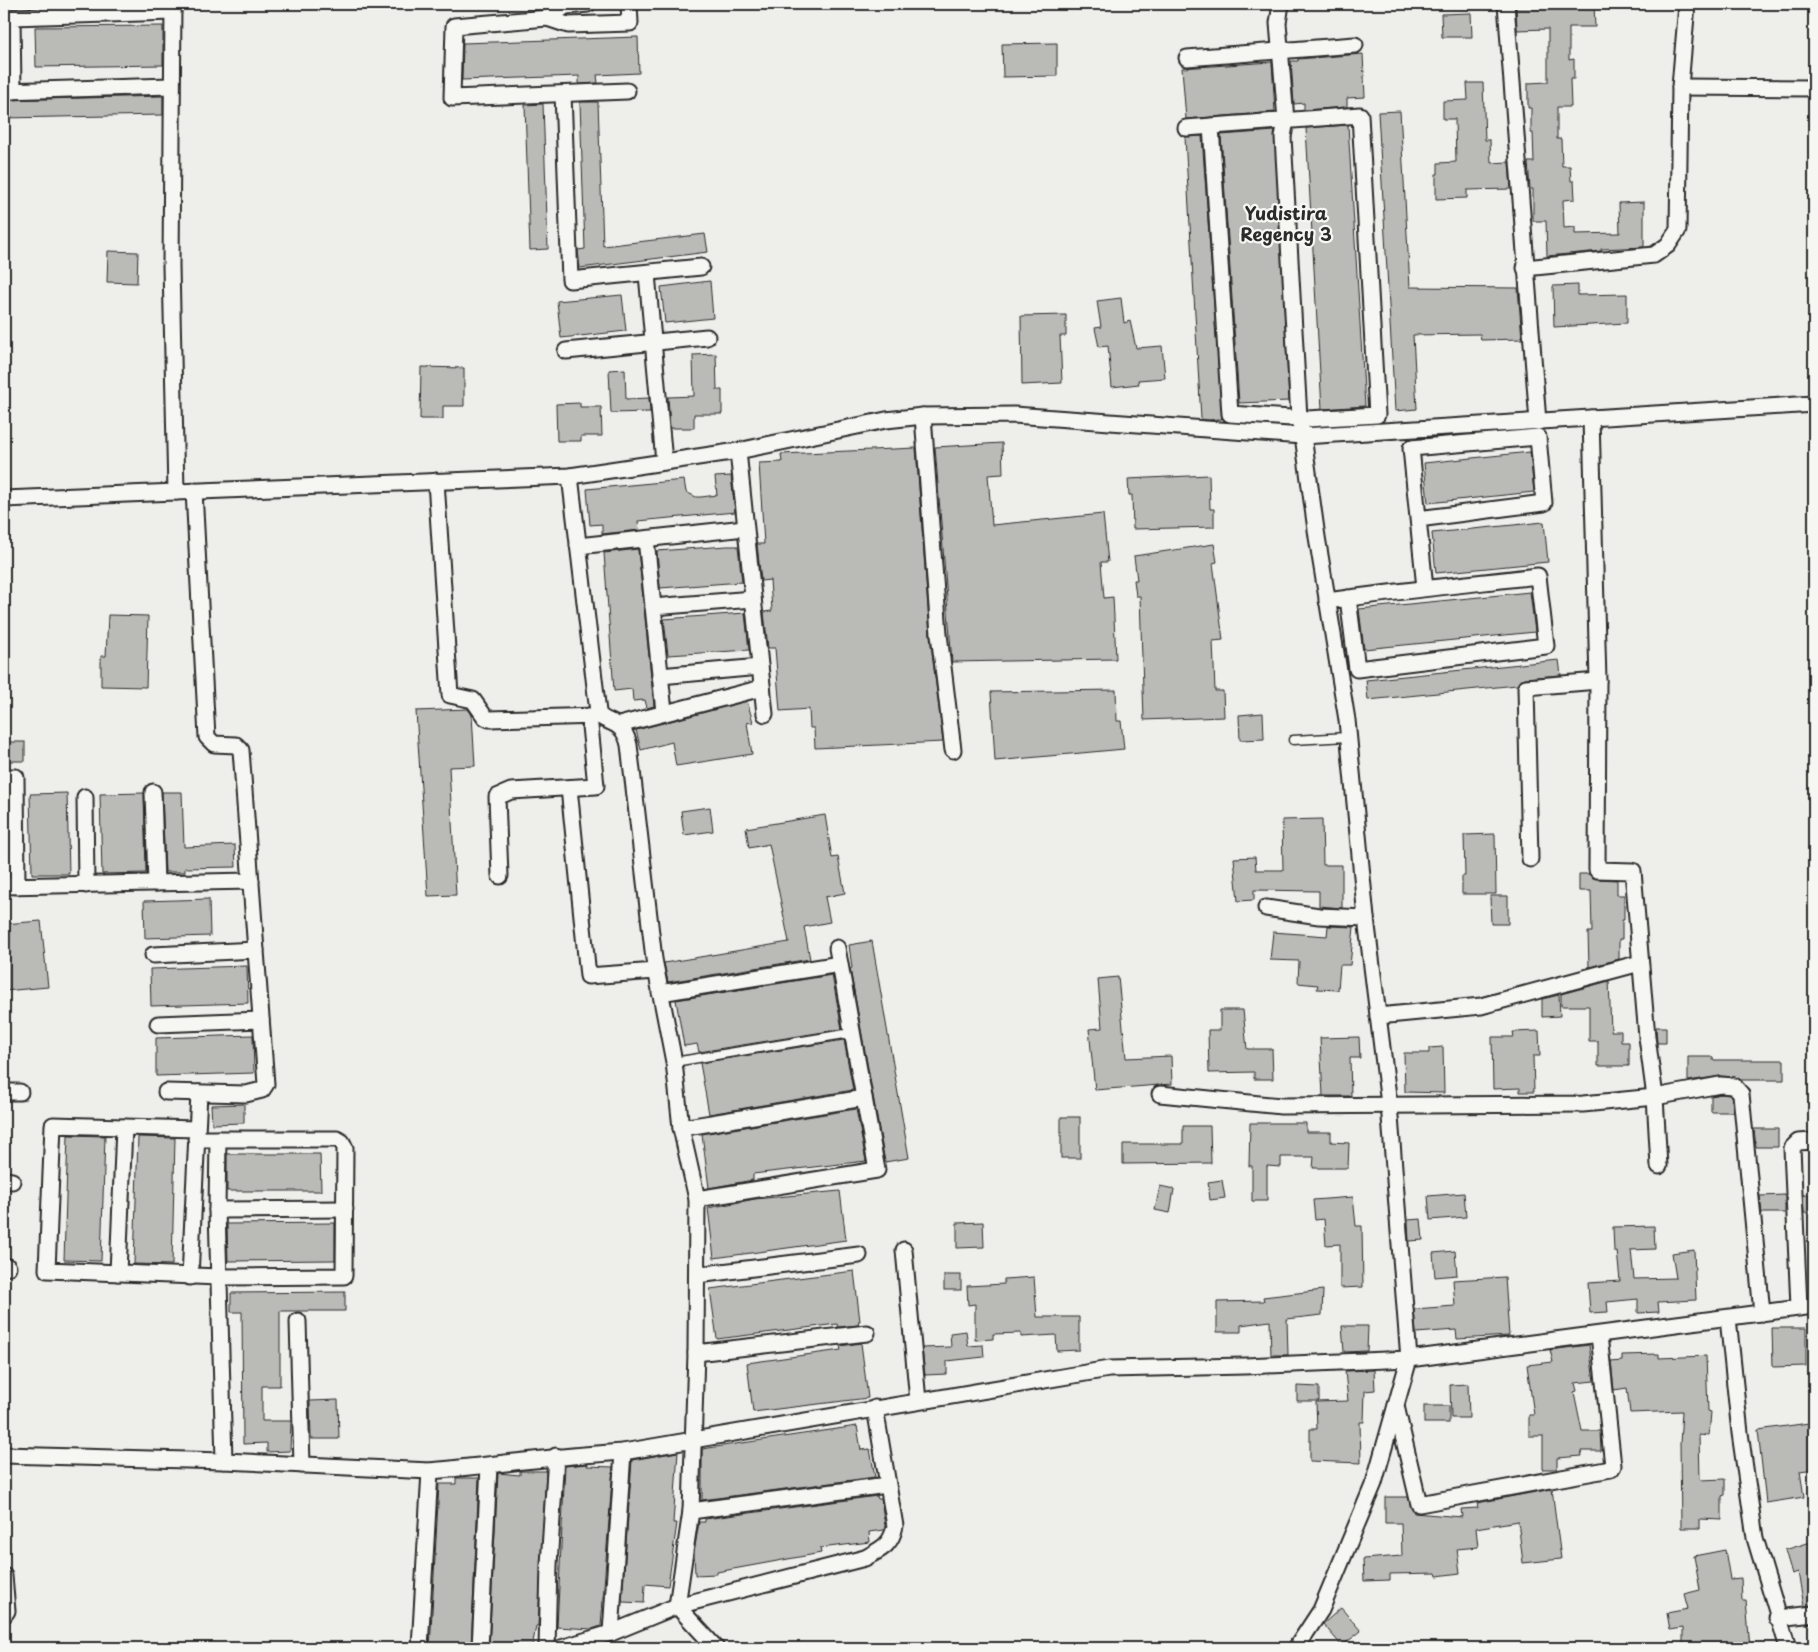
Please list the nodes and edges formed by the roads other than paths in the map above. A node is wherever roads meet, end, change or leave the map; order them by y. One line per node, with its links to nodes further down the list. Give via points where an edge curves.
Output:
1 (588, 4): 7 (street, via 566,6)
2 (629, 4): 7 (street, via 630,23 568,25)
3 (1281, 4): 9 (street, via 1278,23)
4 (1506, 4): 21 (street)
5 (1687, 4): 12 (street)
6 (173, 8): 11 (street); 14 (street, via 12,17)
7 (547, 18): 16 (street, via 454,26 452,98)
8 (1355, 45): 9 (street)
9 (1281, 51): 10 (street); 17 (street)
10 (1187, 58)
11 (171, 86): 14 (street); 37 (street)
12 (1680, 87): 13 (street); 21 (street, via 1678,230 1668,245 1654,255)
13 (1814, 88)
14 (8, 91)
15 (627, 91): 16 (street)
16 (563, 94): 22 (street, via 570,280)
17 (1286, 120): 18 (street); 28 (street, via 1283,136 1289,171); 28 (street, via 1360,115 1376,415)
18 (1211, 126): 19 (street); 28 (street, via 1230,414)
19 (1186, 128)
20 (701, 267): 22 (street)
21 (1525, 268): 30 (street)
22 (647, 274): 24 (street)
23 (707, 337): 24 (street)
24 (653, 343): 25 (street); 33 (street)
25 (566, 351)
26 (1814, 404): 29 (street)
27 (924, 416): 31 (street, via 1014,415); 32 (street, via 886,420); 58 (street, via 939,634)
28 (1303, 418): 31 (street)
29 (1591, 418): 30 (street); 50 (street)
30 (1538, 422): 31 (street)
31 (1303, 436): 46 (street)
32 (738, 451): 33 (street); 40 (street)
33 (664, 462): 34 (street)
34 (570, 476): 35 (street); 42 (street)
35 (436, 481): 36 (street); 54 (street, via 450,695 473,700 489,719)
36 (194, 491): 37 (street); 65 (street, via 207,737 214,744 236,745 240,750)
37 (176, 492): 38 (street)
38 (4, 499)
39 (1418, 519): 39 (street, via 1412,448 1538,437 1544,503); 43 (street)
40 (745, 528): 41 (street); 45 (street)
41 (646, 539): 42 (street); 47 (street)
42 (578, 546): 54 (street)
43 (1424, 588): 44 (street); 44 (street, via 1538,576 1546,646 1357,670)
44 (1348, 598): 46 (street)
45 (753, 599): 47 (street); 48 (street)
46 (1327, 601): 56 (street)
47 (653, 607): 49 (street)
48 (760, 666): 49 (street); 51 (street)
49 (660, 676): 52 (street)
50 (1598, 681): 63 (street, via 1526,687); 74 (street, via 1597,870 1633,872)
51 (762, 688): 52 (street); 53 (street)
52 (664, 712): 55 (street)
53 (765, 714)
54 (594, 716): 55 (street); 60 (street, via 596,786)
55 (619, 725): 76 (street, via 629,745)
56 (1348, 737): 57 (lane); 70 (street)
57 (1293, 740)
58 (953, 750)
59 (4, 777): 68 (street, via 16,776)
60 (569, 788): 64 (street, via 511,791 497,797); 76 (street, via 588,976)
61 (153, 792): 66 (street)
62 (85, 797): 67 (street)
63 (1530, 859)
64 (500, 876)
65 (251, 881): 66 (street); 72 (street)
66 (156, 883): 67 (street)
67 (86, 884): 68 (street)
68 (10, 886)
69 (1266, 908): 70 (street, via 1319,916)
70 (1366, 918): 78 (street)
71 (837, 948): 75 (street)
72 (256, 950): 73 (street); 79 (street)
73 (153, 955)
74 (1640, 963): 78 (street, via 1480,1006); 89 (street)
75 (840, 964): 77 (street); 81 (street)
76 (656, 971): 77 (street)
77 (660, 993): 82 (street)
78 (1378, 1016): 90 (street)
79 (261, 1020): 80 (street); 86 (street, via 266,1084 262,1090 246,1094)
80 (158, 1024)
81 (852, 1033): 82 (lane); 88 (street)
82 (674, 1062): 92 (street)
83 (4, 1092): 84 (street)
84 (20, 1092)
85 (166, 1092): 86 (street)
86 (199, 1093): 93 (street)
87 (1160, 1094): 90 (street, via 1280,1106)
88 (864, 1098): 92 (street); 97 (street, via 877,1170)
89 (1655, 1098): 90 (street, via 1583,1104); 96 (street); 107 (street, via 1720,1085 1734,1086 1741,1094)
90 (1389, 1104): 113 (street)
91 (124, 1126): 93 (street); 102 (street); 102 (street, via 53,1125 47,1270)
92 (681, 1128): 97 (street)
93 (196, 1134): 94 (street); 104 (street)
94 (218, 1139): 98 (street, via 340,1140 345,1148); 99 (street)
95 (1814, 1141): 106 (street, via 1798,1142 1792,1148)
96 (1659, 1166)
97 (696, 1199): 103 (street)
98 (345, 1209): 99 (street); 105 (street, via 344,1276)
99 (218, 1210): 105 (street)
100 (904, 1250): 114 (street)
101 (859, 1255): 103 (street)
102 (118, 1273): 104 (street)
103 (697, 1275): 112 (street)
104 (190, 1277): 105 (street)
105 (219, 1277): 121 (street)
106 (1807, 1307): 107 (street)
107 (1762, 1313): 108 (street)
108 (1728, 1318): 111 (street); 131 (street, via 1755,1538)
109 (298, 1321): 122 (street)
110 (867, 1333): 112 (street)
111 (1599, 1335): 113 (street); 115 (street, via 1611,1469 1419,1504)
112 (696, 1353): 117 (street)
113 (1409, 1359): 114 (street, via 1109,1368); 115 (street)
114 (918, 1401): 116 (street)
115 (1396, 1404): 138 (street, via 1374,1483 1320,1610)
116 (875, 1408): 117 (street); 125 (street)
117 (693, 1441): 118 (street); 126 (street)
118 (623, 1452): 120 (street); 132 (street)
119 (4, 1455): 121 (street)
120 (556, 1456): 123 (street); 135 (street)
121 (224, 1461): 122 (street)
122 (302, 1465): 124 (street)
123 (488, 1466): 124 (street); 134 (street)
124 (430, 1471): 133 (street)
125 (887, 1485): 126 (street); 128 (street, via 895,1526 892,1539 880,1550 864,1558)
126 (691, 1511): 128 (street)
127 (4, 1576): 130 (street, via 7,1610)
128 (677, 1606): 132 (street); 137 (street)
129 (1814, 1614): 131 (street)
130 (4, 1615)
131 (1777, 1618): 139 (street)
132 (611, 1633): 136 (street)
133 (420, 1648)
134 (480, 1648)
135 (547, 1648)
136 (561, 1648)
137 (716, 1648)
138 (1296, 1648)
139 (1788, 1648)

